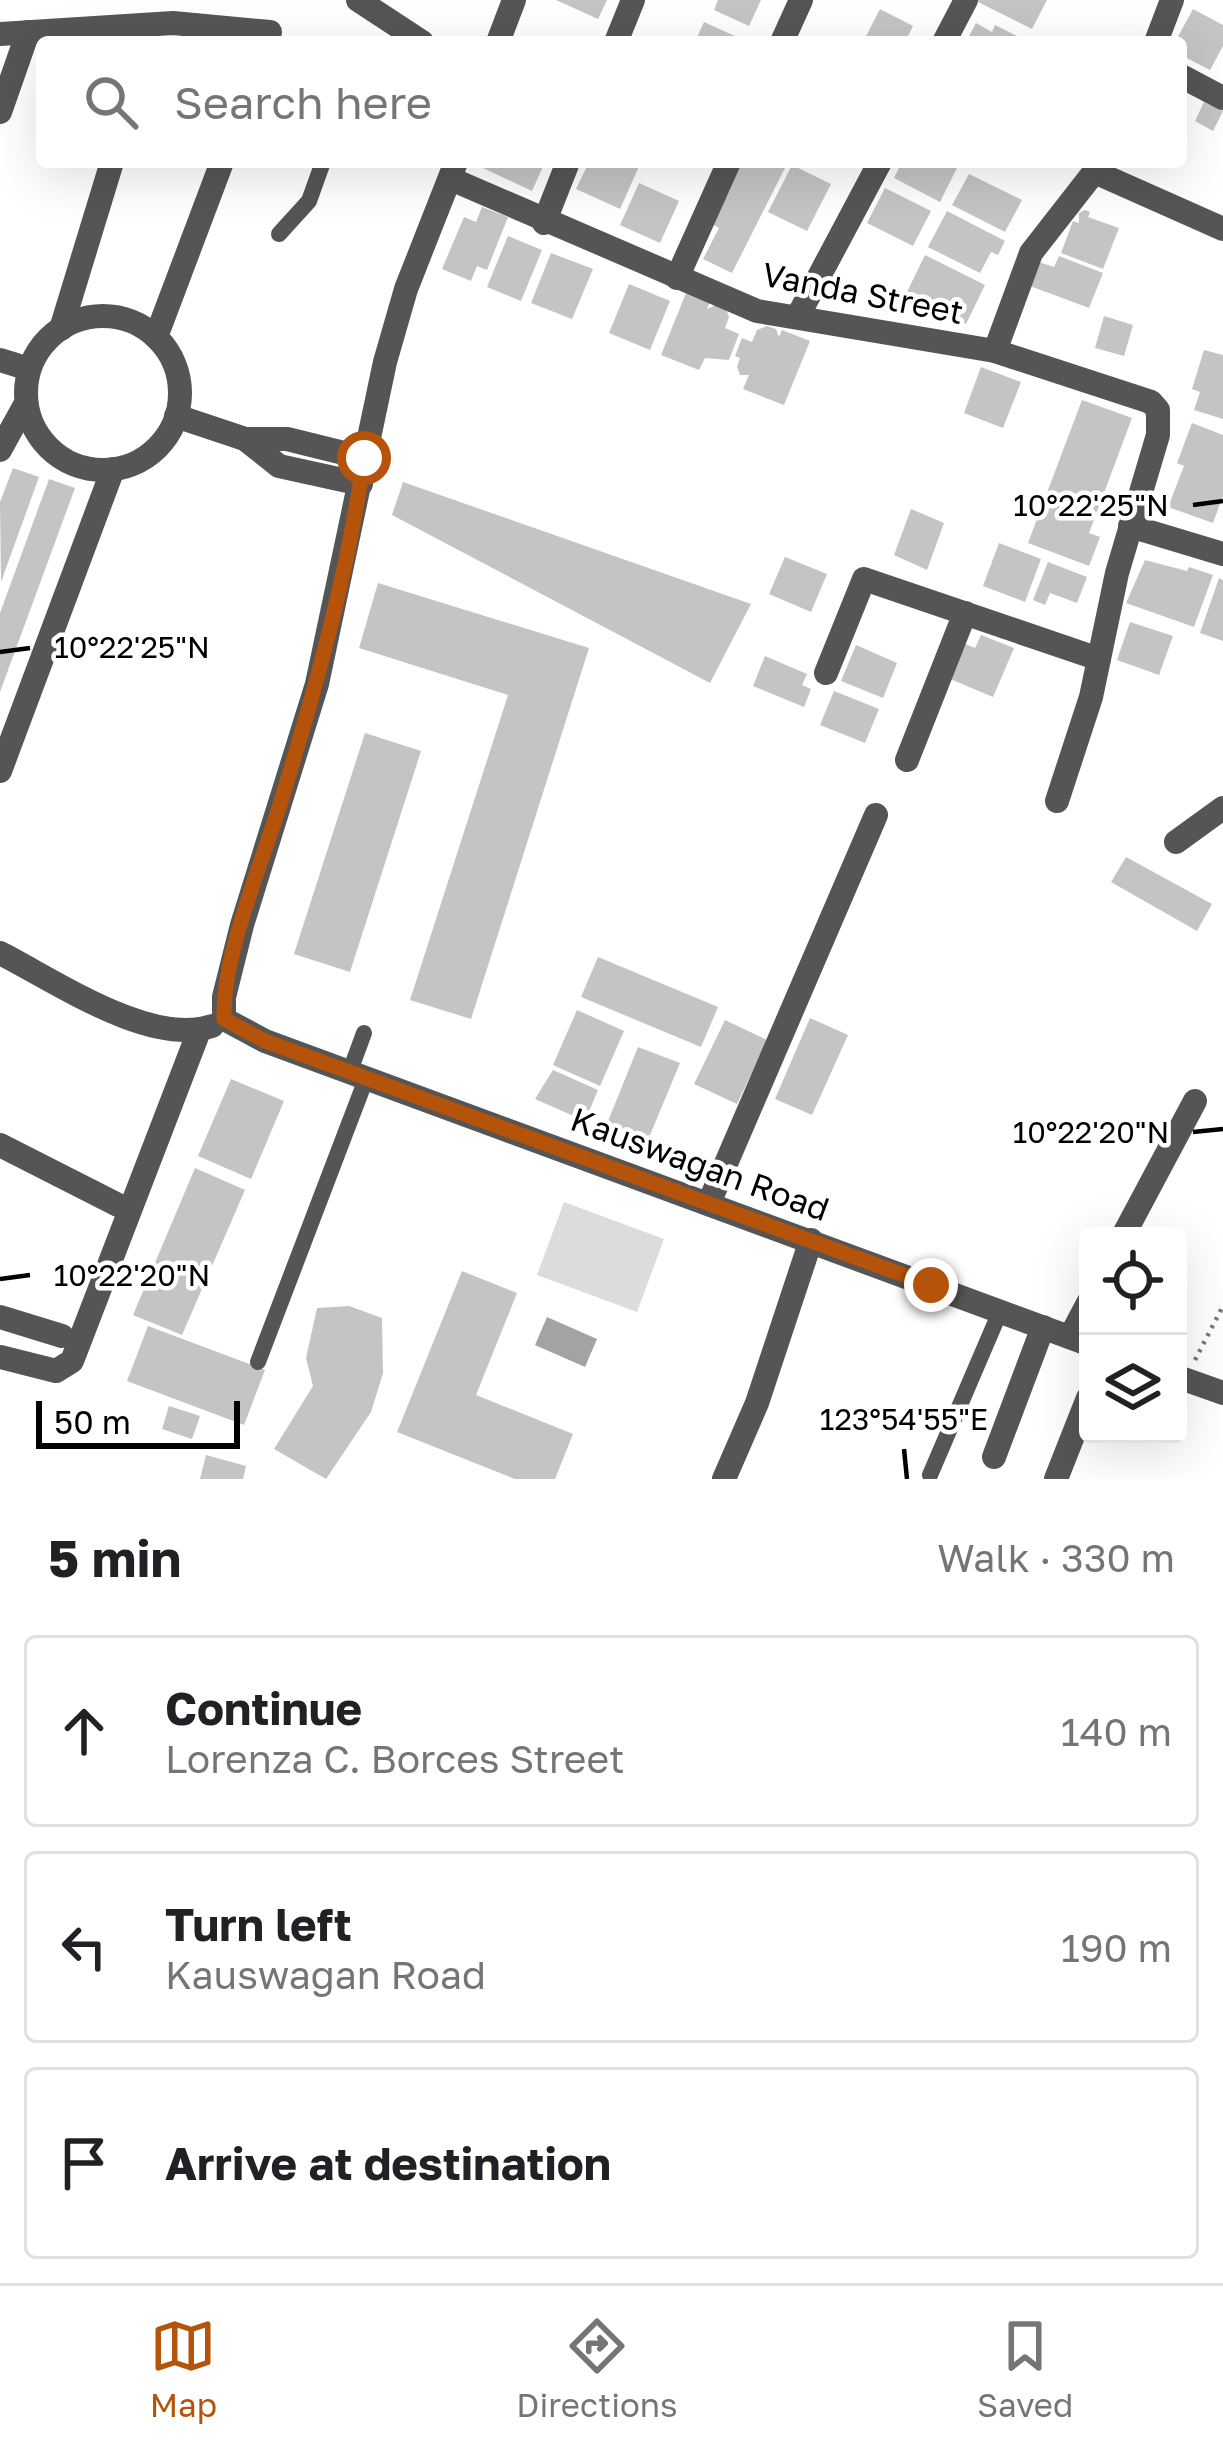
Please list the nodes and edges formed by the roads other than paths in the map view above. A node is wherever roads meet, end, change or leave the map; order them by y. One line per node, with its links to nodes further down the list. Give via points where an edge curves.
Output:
1 (358, 0): 11 (street)
2 (514, 0): 12 (street)
3 (633, 0): 13 (street)
4 (801, 0): 14 (street)
5 (966, 0): 15 (street)
6 (1172, 0): 16 (street)
7 (28, 32): 8 (street); 9 (street); 19 (street)
8 (152, 33): 10 (street)
9 (0, 34)
10 (225, 36)
11 (413, 36)
12 (500, 36)
13 (618, 36)
14 (785, 36)
15 (947, 36)
16 (1158, 36)
17 (1187, 79): 18 (street)
18 (1223, 98)
19 (0, 112)
20 (110, 168): 33 (street)
21 (219, 168): 34 (street)
22 (321, 168): 30 (lane, via 309,201)
23 (566, 168): 28 (street)
24 (726, 168): 31 (street)
25 (877, 168): 32 (street)
26 (1099, 168): 29 (street); 35 (street, via 1031,254)
27 (453, 171): 28 (street, Vanda Street); 42 (street, via 406,289)
28 (544, 223): 31 (street, Vanda Street)
29 (1223, 229)
30 (279, 234)
31 (677, 278): 32 (street, Vanda Street, via 758,311)
32 (798, 316): 35 (street, Vanda Street)
33 (61, 329): 34 (street, via 110,316); 37 (street)
34 (156, 337): 39 (street, via 175,366)
35 (995, 351): 43 (street, Vanda Street, via 1137,396 1158,410)
36 (0, 360): 37 (street)
37 (29, 369): 38 (street)
38 (26, 403): 40 (street); 41 (street, via 38,435 63,459)
39 (176, 416): 41 (street, via 146,457); 42 (street, via 245,439 287,439)
40 (0, 450)
41 (113, 469): 49 (street)
42 (363, 471): 55 (street, via 317,683 242,925)
43 (1130, 526): 44 (street); 46 (street)
44 (1223, 554)
45 (965, 613): 46 (street); 47 (street, via 864,578); 48 (street)
46 (1099, 659): 50 (street)
47 (826, 673)
48 (907, 760)
49 (0, 771)
50 (1057, 800)
51 (1221, 814): 53 (street)
52 (876, 815): 61 (street)
53 (1176, 842)
54 (0, 953): 56 (street, via 125,1016 175,1032)
55 (224, 1019): 56 (street); 58 (street, Kauswagan Road)
56 (199, 1030): 70 (street, via 72,1361 56,1371)
57 (364, 1034): 58 (lane)
58 (358, 1075): 61 (street, Kauswagan Road); 71 (lane)
59 (1195, 1101): 63 (street)
60 (0, 1145): 62 (street)
61 (709, 1203): 64 (street, Kauswagan Road)
62 (118, 1205)
63 (1129, 1227)
64 (811, 1240): 65 (street, Kauswagan Road); 77 (street)
65 (1000, 1313): 67 (street, Kauswagan Road); 76 (lane)
66 (0, 1317): 68 (street)
67 (1043, 1327): 69 (street, Kauswagan Road); 75 (street)
68 (62, 1336)
69 (1079, 1340)
70 (0, 1357)
71 (258, 1362)
72 (1187, 1380): 73 (street)
73 (1223, 1393)
74 (1079, 1421): 78 (street)
75 (994, 1457)
76 (930, 1475)
77 (724, 1479)
78 (1056, 1479)

